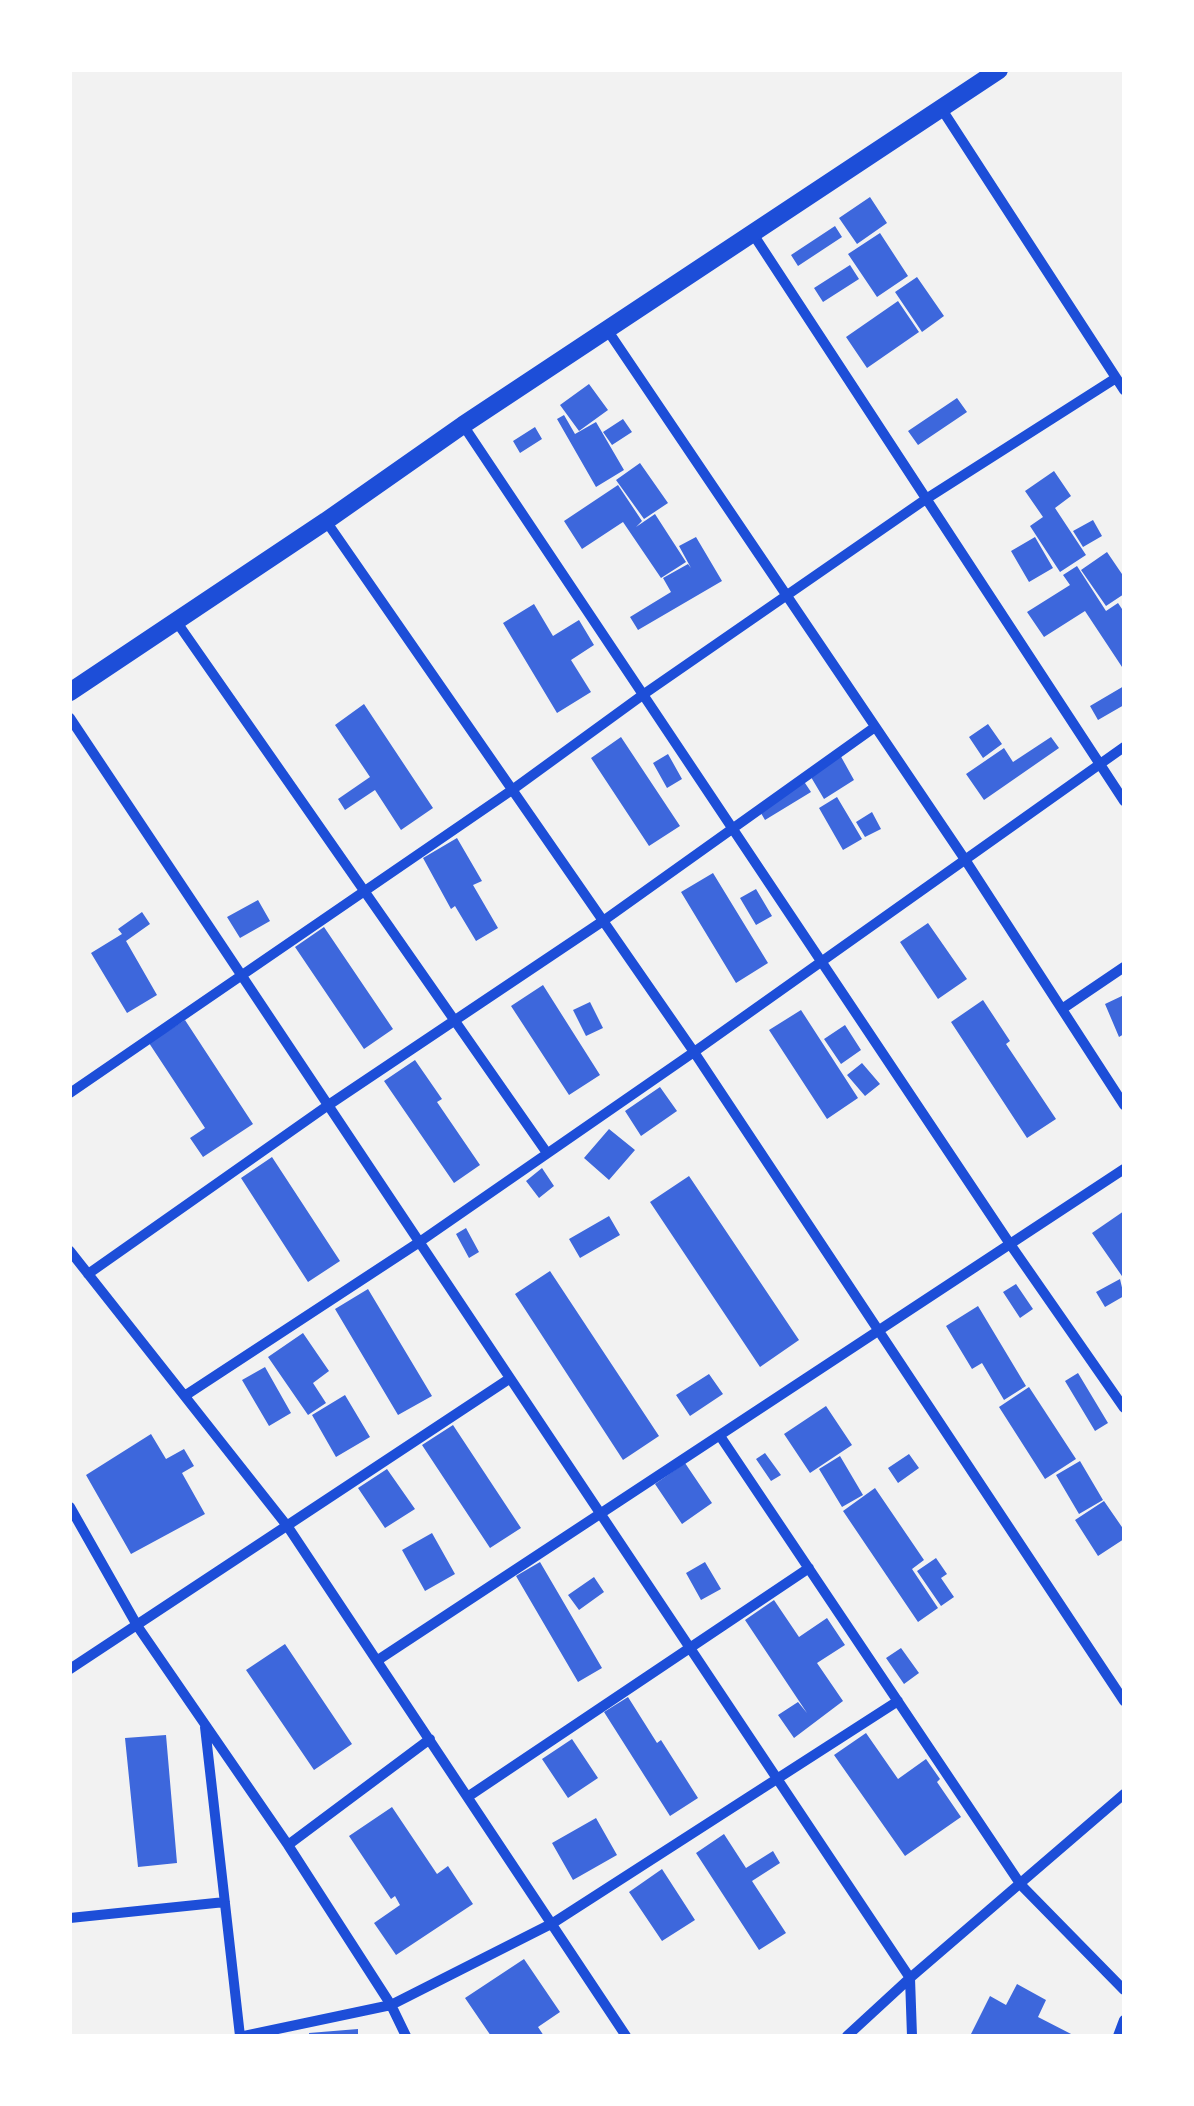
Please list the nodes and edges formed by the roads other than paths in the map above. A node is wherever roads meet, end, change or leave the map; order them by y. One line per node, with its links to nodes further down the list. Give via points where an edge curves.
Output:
1 (999, 70): 2 (street)
2 (942, 108): 3 (street); 5 (street)
3 (753, 234): 4 (street); 8 (street)
4 (608, 330): 7 (street); 10 (street)
5 (1116, 378): 6 (street); 8 (street)
6 (1124, 390)
7 (463, 425): 9 (street); 13 (street)
8 (926, 499): 10 (street); 17 (street)
9 (326, 521): 11 (street); 18 (street)
10 (788, 598): 13 (street); 15 (street)
11 (176, 621): 12 (street); 22 (street)
12 (70, 692)
13 (644, 694): 18 (street); 20 (street)
14 (70, 718): 26 (street)
15 (875, 726): 20 (street); 21 (street)
16 (1124, 747): 17 (street)
17 (1099, 764): 19 (street); 21 (street)
18 (512, 790): 22 (street); 23 (street)
19 (1124, 802)
20 (734, 827): 23 (street); 24 (street)
21 (966, 861): 24 (street); 27 (street)
22 (362, 892): 26 (street); 28 (street)
23 (603, 921): 28 (street); 29 (street)
24 (824, 961): 29 (street); 36 (street)
25 (1124, 968): 27 (street)
26 (240, 975): 30 (street); 32 (street)
27 (1062, 1009): 31 (street)
28 (455, 1021): 32 (street); 33 (street)
29 (694, 1052): 33 (street); 39 (street)
30 (70, 1093)
31 (1124, 1104)
32 (327, 1106): 35 (street); 38 (street)
33 (548, 1154): 35 (street)
34 (1124, 1169): 36 (street)
35 (418, 1243): 40 (street); 41 (street)
36 (1010, 1244): 39 (street); 42 (street)
37 (70, 1250): 38 (street)
38 (88, 1274): 41 (street)
39 (880, 1331): 43 (street); 52 (street)
40 (509, 1379): 45 (street); 46 (street)
41 (186, 1395): 46 (street)
42 (1124, 1408)
43 (720, 1436): 45 (street); 47 (street)
44 (70, 1507): 48 (street)
45 (602, 1515): 49 (street); 50 (street)
46 (288, 1526): 48 (street); 50 (street)
47 (809, 1568): 49 (street); 53 (street)
48 (138, 1627): 51 (street); 54 (street)
49 (690, 1649): 56 (street); 58 (street)
50 (378, 1660): 55 (street)
51 (70, 1670)
52 (1124, 1701)
53 (898, 1702): 56 (street); 60 (street)
54 (205, 1726): 59 (street); 61 (street)
55 (430, 1739): 58 (street); 59 (street)
56 (778, 1780): 63 (street); 64 (street)
57 (1124, 1794): 60 (street)
58 (468, 1796): 63 (street)
59 (288, 1844): 66 (street)
60 (1021, 1885): 64 (street); 65 (street)
61 (225, 1902): 62 (street); 68 (street)
62 (70, 1918)
63 (554, 1924): 66 (street); 70 (street)
64 (910, 1978): 71 (street); 72 (street)
65 (1124, 1990)
66 (390, 2005): 68 (street); 69 (street)
67 (1124, 2020): 73 (street)
68 (242, 2036)
69 (406, 2036)
70 (626, 2036)
71 (847, 2036)
72 (912, 2036)
73 (1118, 2036)

